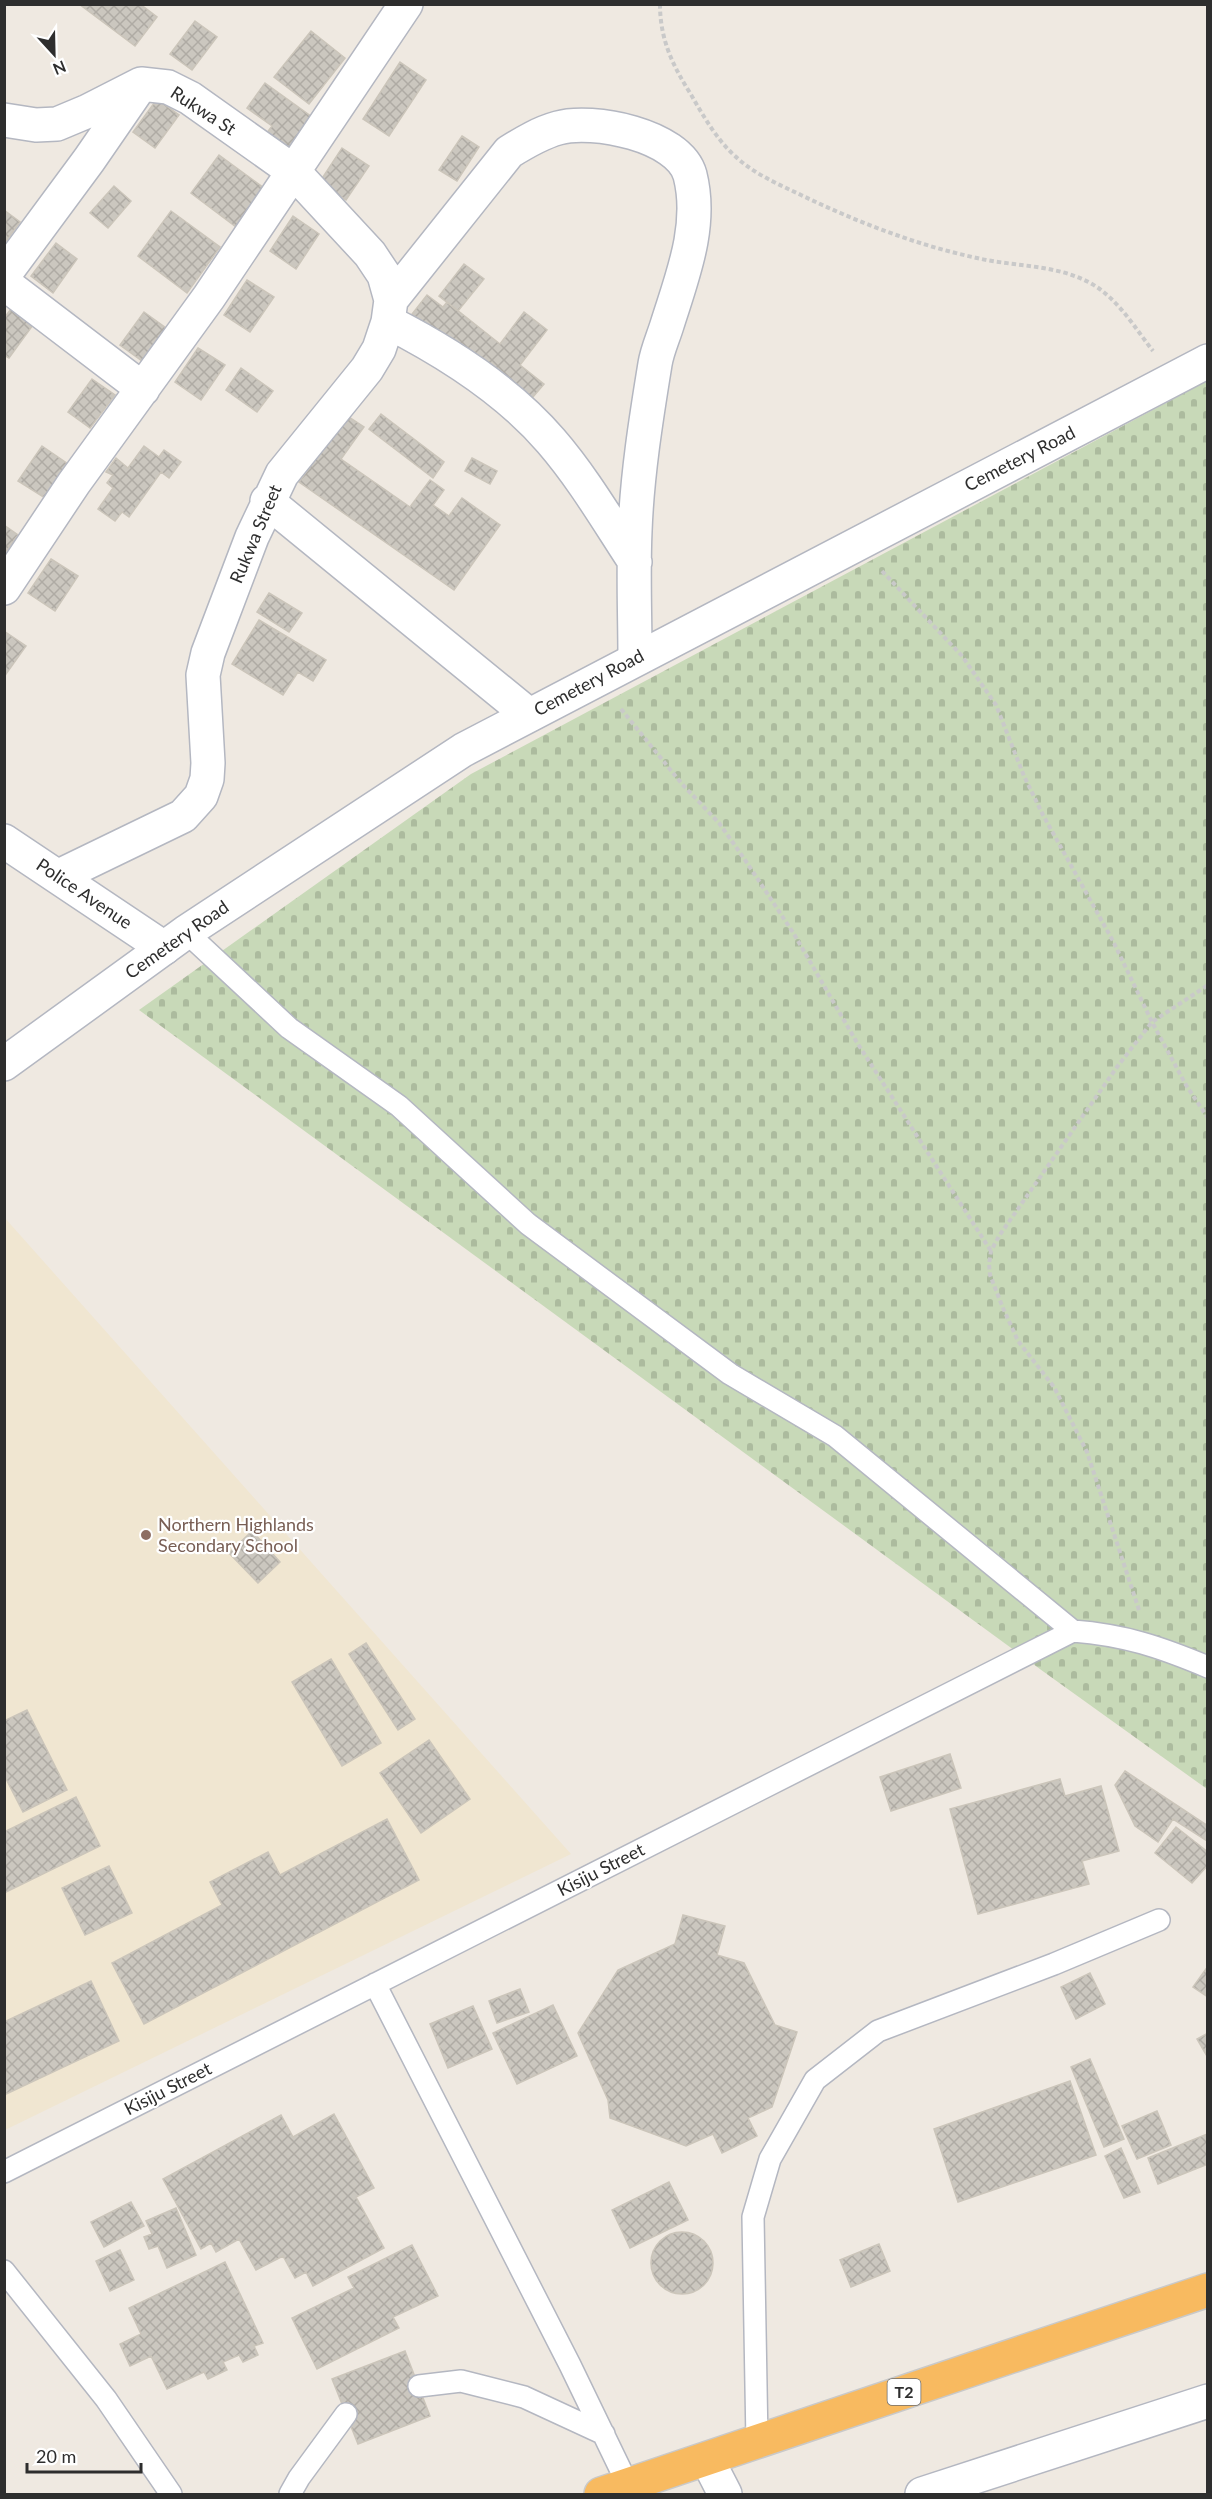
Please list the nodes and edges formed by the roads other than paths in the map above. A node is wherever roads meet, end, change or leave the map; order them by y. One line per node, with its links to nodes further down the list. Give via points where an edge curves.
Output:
1 (406, 4): 4 (street)
2 (141, 84): 3 (street, via 57,124); 4 (street, Rukwa St, via 168,87 190,98); 5 (street)
3 (4, 120)
4 (293, 171): 7 (street, via 370,254 384,275); 9 (street)
5 (4, 275)
6 (4, 283): 9 (street)
7 (389, 311): 10 (street, Rukwa Street, via 379,349 367,369 289,465); 11 (street, via 531,420 566,458); 11 (street, Rukwa Street, via 509,152 534,137 560,127 588,126 639,135 663,144 679,156 689,172 695,214 687,259 656,362 639,479)
8 (1208, 361): 13 (street, Cemetery Road)
9 (143, 388): 12 (street)
10 (267, 501): 14 (street); 16 (street, Rukwa Street, via 208,653 203,684 208,763 201,796 183,816)
11 (635, 562): 13 (street, Rukwa Street)
12 (4, 588)
13 (635, 658): 14 (street, Cemetery Road)
14 (529, 715): 17 (street, Cemetery Road, via 463,750)
15 (4, 841): 16 (street, Police Avenue)
16 (58, 876): 17 (street, Police Avenue)
17 (175, 940): 18 (street, Cemetery Road); 19 (lane, via 399,1106 528,1224 730,1374 835,1436)
18 (4, 1064)
19 (1073, 1631): 20 (lane, via 1107,1634 1151,1645); 22 (lane, Kisiju Street)
20 (1208, 1667)
21 (1159, 1920): 30 (lane, via 878,2031 815,2080 770,2159 753,2217)
22 (375, 1984): 23 (lane, Kisiju Street); 29 (lane)
23 (4, 2172)
24 (4, 2271): 33 (lane, via 106,2399)
25 (1208, 2290): 30 (highway, T2)
26 (419, 2386): 29 (lane, via 460,2381 524,2397)
27 (1208, 2401): 36 (street)
28 (346, 2414): 34 (lane)
29 (604, 2434): 32 (lane)
30 (758, 2442): 31 (highway, T2)
31 (707, 2459): 32 (highway, T2); 35 (street)
32 (615, 2490)
33 (171, 2494)
34 (290, 2494)
35 (725, 2494)
36 (922, 2494)

